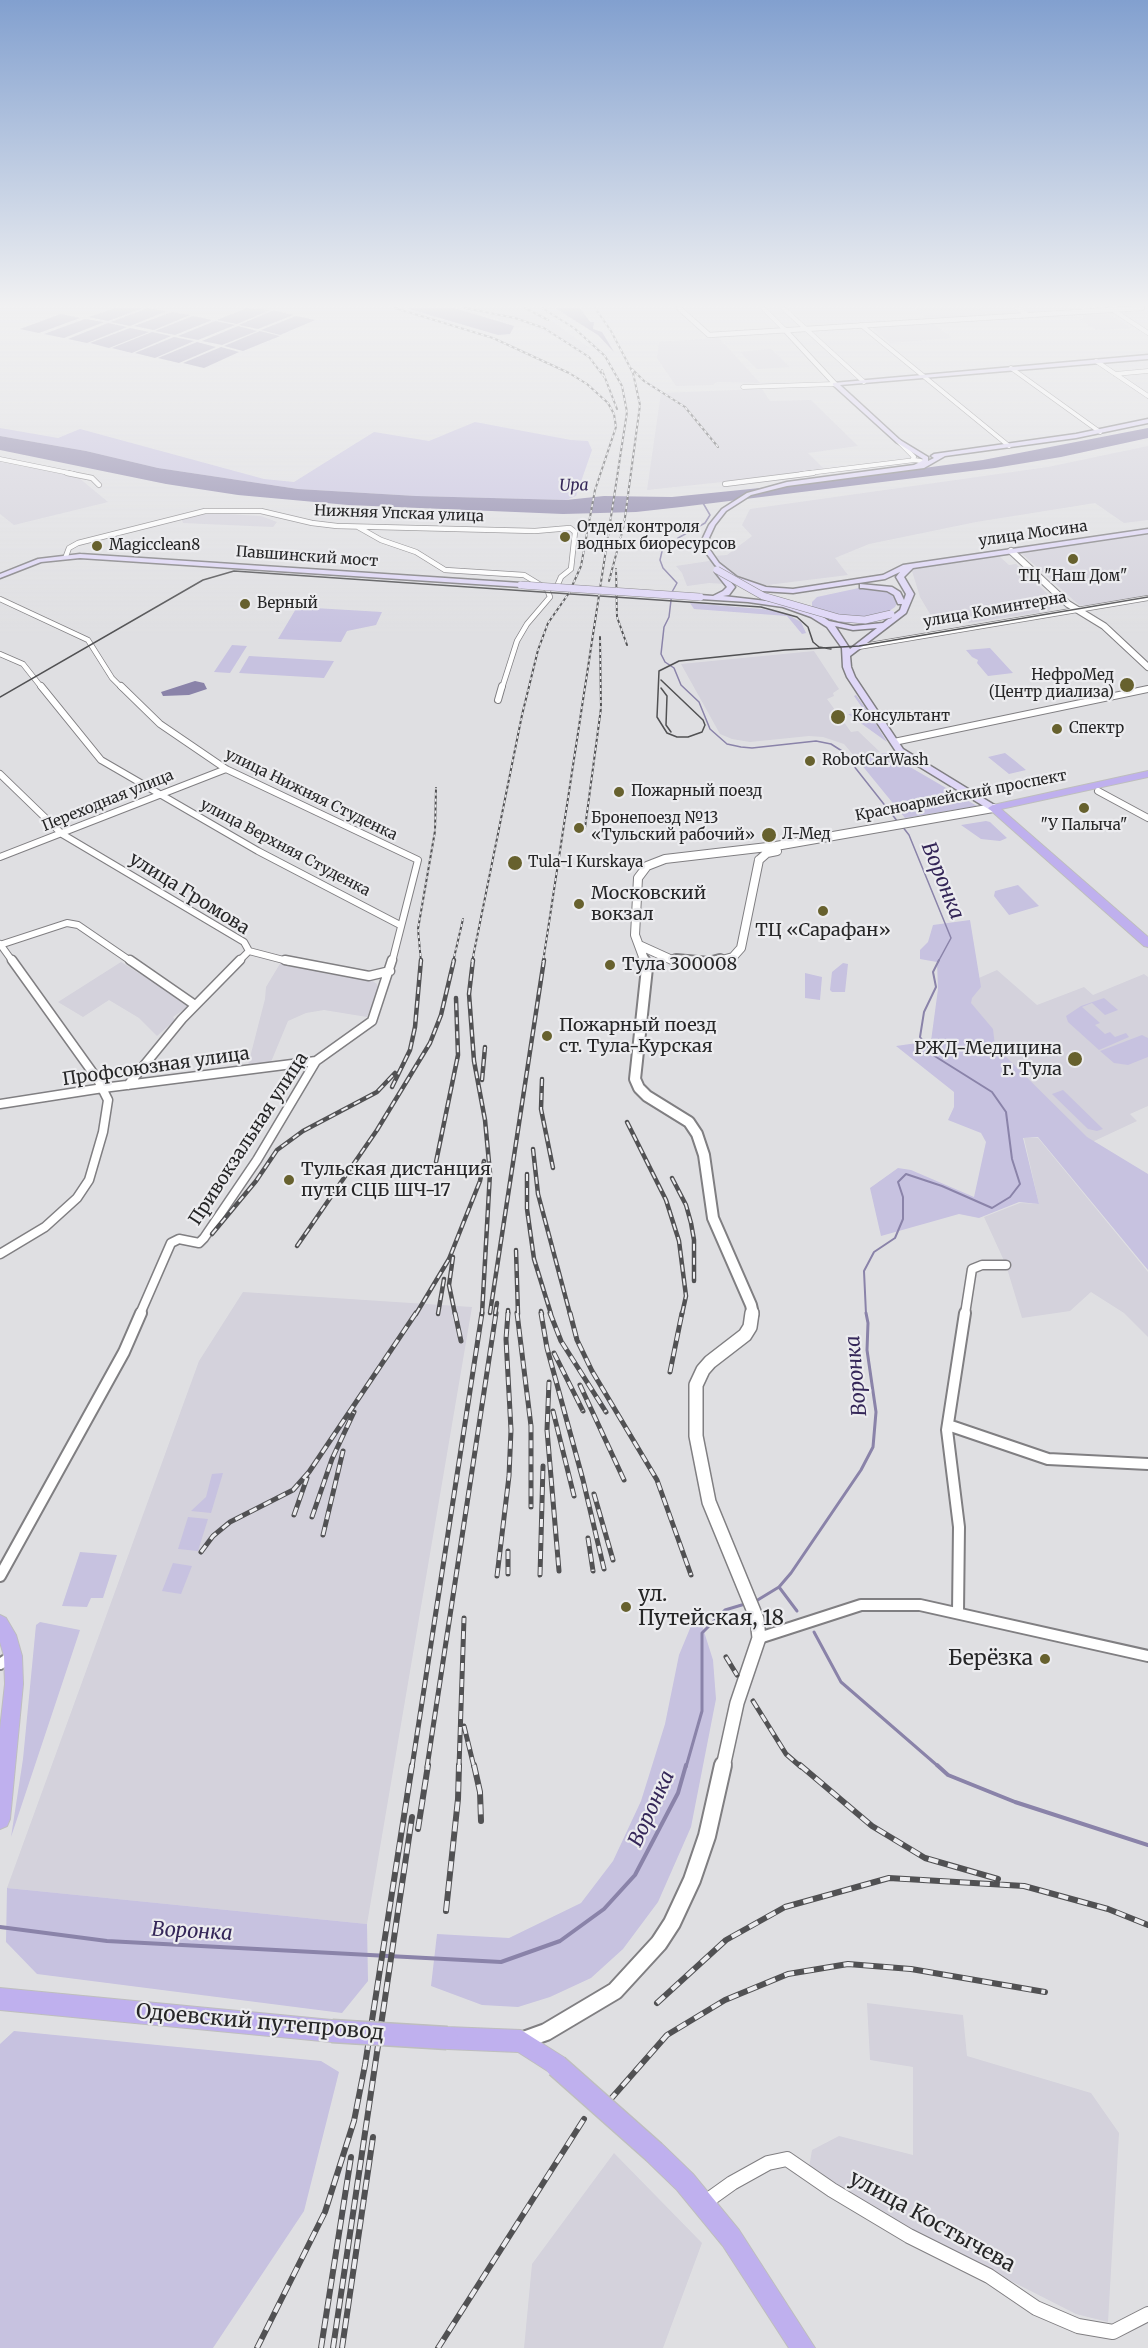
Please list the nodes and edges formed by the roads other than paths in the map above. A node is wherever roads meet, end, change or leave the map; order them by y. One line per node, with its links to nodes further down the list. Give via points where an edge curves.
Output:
1 (872, 418): 6 (main road)
2 (974, 418): 7 (street)
3 (1080, 418): 5 (street)
4 (1148, 421): 5 (main road)
5 (1100, 432): 7 (main road)
6 (898, 441): 8 (main road); 11 (street)
7 (1009, 446): 9 (main road)
8 (918, 452): 9 (main road); 12 (main road, via 926,458)
9 (942, 456): 13 (main road, via 922,466)
10 (0, 459): 15 (street, via 92,478)
11 (912, 460): 12 (street); 14 (street)
12 (925, 462): 13 (main road)
13 (808, 479): 21 (main road, via 753,490 717,512 700,542 704,555); 24 (main road, bridge, via 764,489 733,503 710,528 705,544 710,555 735,578 778,591)
14 (725, 484)
15 (99, 485)
16 (358, 527): 19 (street, Нижняя Упская улица, via 312,523 261,511 200,512 78,543 69,548); 25 (street, Нижняя Упская улица, via 548,531 570,528 575,532 571,569); 45 (street, via 416,552 445,570 524,575 547,589 550,597 517,641)
17 (1148, 531): 18 (main road, улица Мосина)
18 (1011, 551): 20 (main road, улица Мосина); 35 (street)
19 (66, 556): 22 (main road, Павшинский мост); 29 (main road, Павшинский мост, bridge)
20 (921, 564): 23 (main road, улица Мосина); 26 (main road, via 903,572 900,578)
21 (717, 570): 28 (main road, via 731,586); 33 (main road, bridge, via 763,596 839,618 865,620 891,614)
22 (1, 574)
23 (874, 578): 24 (main road, улица Мосина); 26 (main road, via 895,581)
24 (864, 580): 27 (main road)
25 (558, 584)
26 (907, 589): 33 (main road); 38 (main road, via 908,601 903,611)
27 (830, 590): 32 (main road); 33 (main road, via 878,586 894,592); 36 (main road, via 811,598 808,606)
28 (716, 596): 29 (street)
29 (700, 597): 32 (main road, Павшинский мост)
30 (1148, 598): 34 (street, улица Коминтерна)
31 (0, 599): 47 (street, улица Нижняя Cтуденкa, via 88,640 112,678 160,724)
32 (748, 600): 36 (main road, via 784,605)
33 (901, 602)
34 (1092, 607): 35 (street, улица Коминтерна); 39 (street)
35 (1077, 610): 39 (street); 40 (street, улица Коминтерна)
36 (814, 615): 37 (main road)
37 (825, 621): 38 (main road, via 853,628); 41 (main road)
38 (887, 624): 40 (main road)
39 (1104, 626): 43 (street)
40 (858, 647): 41 (main road)
41 (846, 652): 46 (main road, via 851,676)
42 (0, 654): 52 (street, улица Верхняя Cтуденка, via 23,664 101,760)
43 (1148, 667)
44 (1148, 689): 46 (street)
45 (498, 700)
46 (894, 742): 53 (main road, via 903,754)
47 (226, 769): 52 (street, Переходная улица); 59 (street, улица Нижняя Cтуденкa)
48 (0, 774): 56 (street, улица Громова)
49 (1148, 774): 53 (main road, Красноармейский проспект)
50 (1148, 780): 51 (main road, Красноармейский проспект)
51 (1098, 791): 53 (main road, Красноармейский проспект); 54 (street)
52 (159, 794): 56 (street, Переходная улица); 61 (street, улица Верхняя Cтуденка, via 258,852)
53 (995, 810): 55 (street, Красноармейский проспект); 62 (main road)
54 (1148, 818)
55 (869, 832): 57 (street, Красноармейский проспект); 60 (street, Красноармейский проспект, via 767,853)
56 (62, 834): 58 (street, Переходная улица); 65 (street, улица Громова, via 244,942)
57 (744, 849): 60 (street); 64 (street, via 665,859 642,870 636,892 635,935)
58 (0, 857)
59 (418, 860): 61 (street, Привокзальная улица)
60 (759, 860): 66 (street, via 738,952 727,960 709,963)
61 (399, 925): 68 (street, Привокзальная улица)
62 (1148, 943)
63 (0, 944): 69 (street, via 56,925 78,925); 72 (street)
64 (639, 945): 66 (street); 67 (street)
65 (249, 951): 68 (street, улица Громова, via 369,976); 69 (street)
66 (663, 958): 67 (street)
67 (647, 968): 81 (street, via 635,1079 647,1096 689,1122 697,1134 713,1218 751,1305 750,1328 703,1370 696,1385 696,1436 709,1502 757,1619)
68 (390, 971): 70 (street, Привокзальная улица, via 372,1021)
69 (195, 1005): 71 (street)
70 (316, 1061): 71 (street, Профсоюзная улица); 78 (street, Привокзальная улица, via 257,1160 204,1238 199,1243 179,1239 171,1243 124,1352)
71 (128, 1085): 72 (street, Профсоюзная улица)
72 (103, 1088): 73 (street, Профсоюзная улица); 74 (street, via 108,1100 89,1180 77,1198 45,1227)
73 (0, 1104)
74 (0, 1254)
75 (1006, 1265): 76 (street, via 972,1269)
76 (948, 1425): 77 (street, via 1048,1459); 79 (street, via 959,1527)
77 (1148, 1464)
78 (0, 1576)
79 (958, 1612): 81 (street, via 920,1605 861,1605); 82 (street)
80 (0, 1624): 83 (main road, via 7,1635)
81 (759, 1638): 86 (street, via 737,1703 707,1836 672,1923 659,1943 615,1990 546,2032)
82 (1148, 1656)
83 (6, 1660): 84 (main road, via 14,1684)
84 (0, 1819)
85 (0, 1999): 86 (main road, Одоевский путепровод, bridge, via 332,2031)
86 (521, 2041): 87 (main road, bridge, via 557,2066 654,2152)
87 (704, 2203): 88 (street, улица Костычева, via 762,2166 787,2159 909,2236 989,2276 1036,2308 1072,2324 1113,2332); 89 (main road)
88 (1148, 2314)
89 (803, 2348)

